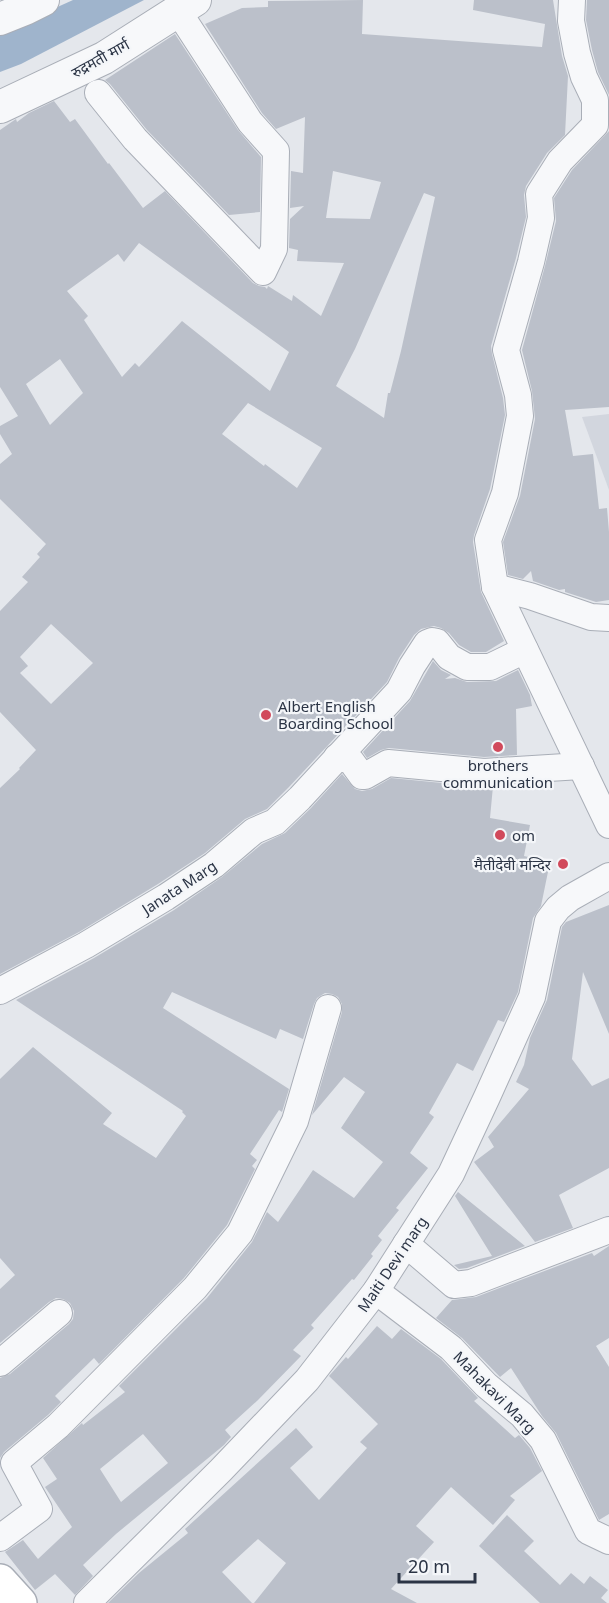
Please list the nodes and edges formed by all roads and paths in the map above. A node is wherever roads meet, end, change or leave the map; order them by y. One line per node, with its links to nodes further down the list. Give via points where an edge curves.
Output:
1 (43, 0): 4 (street)
2 (572, 0): 7 (street, via 571,21 584,77 595,100 595,125 560,161 539,194 541,218 506,350 520,416 505,493 488,540)
3 (187, 6): 5 (street, via 250,122 276,151 274,249 263,272 135,139); 6 (street, रुद्रमती मार्ग, via 104,58)
4 (0, 19)
5 (98, 93)
6 (0, 107)
7 (495, 587): 8 (street, via 591,617); 9 (street)
8 (609, 618)
9 (525, 650): 10 (street, Janata Marg, via 490,667 467,667 449,657 437,642 427,643 399,691); 11 (street)
10 (337, 757): 11 (street, via 351,761 362,776 388,763 484,772); 14 (street, Janata Marg, via 275,822 254,831 214,865 86,945)
11 (581, 766): 12 (street)
12 (609, 825)
13 (609, 876): 17 (street, Maiti Devi marg, via 570,898 548,921 532,997 451,1174)
14 (0, 991)
15 (328, 1008): 21 (street, via 296,1121 240,1233 186,1297 58,1426 14,1463 39,1509)
16 (609, 1230): 17 (street, via 471,1283 454,1285)
17 (406, 1244): 18 (street, Maiti Devi marg)
18 (376, 1291): 22 (street, Mahakavi Marg, via 451,1348 522,1415 543,1440 588,1532); 25 (street, Maiti Devi marg, via 307,1380)
19 (59, 1313): 20 (street)
20 (0, 1363)
21 (0, 1538)
22 (609, 1541)
23 (0, 1581): 24 (main road)
24 (20, 1603)
25 (87, 1603)

